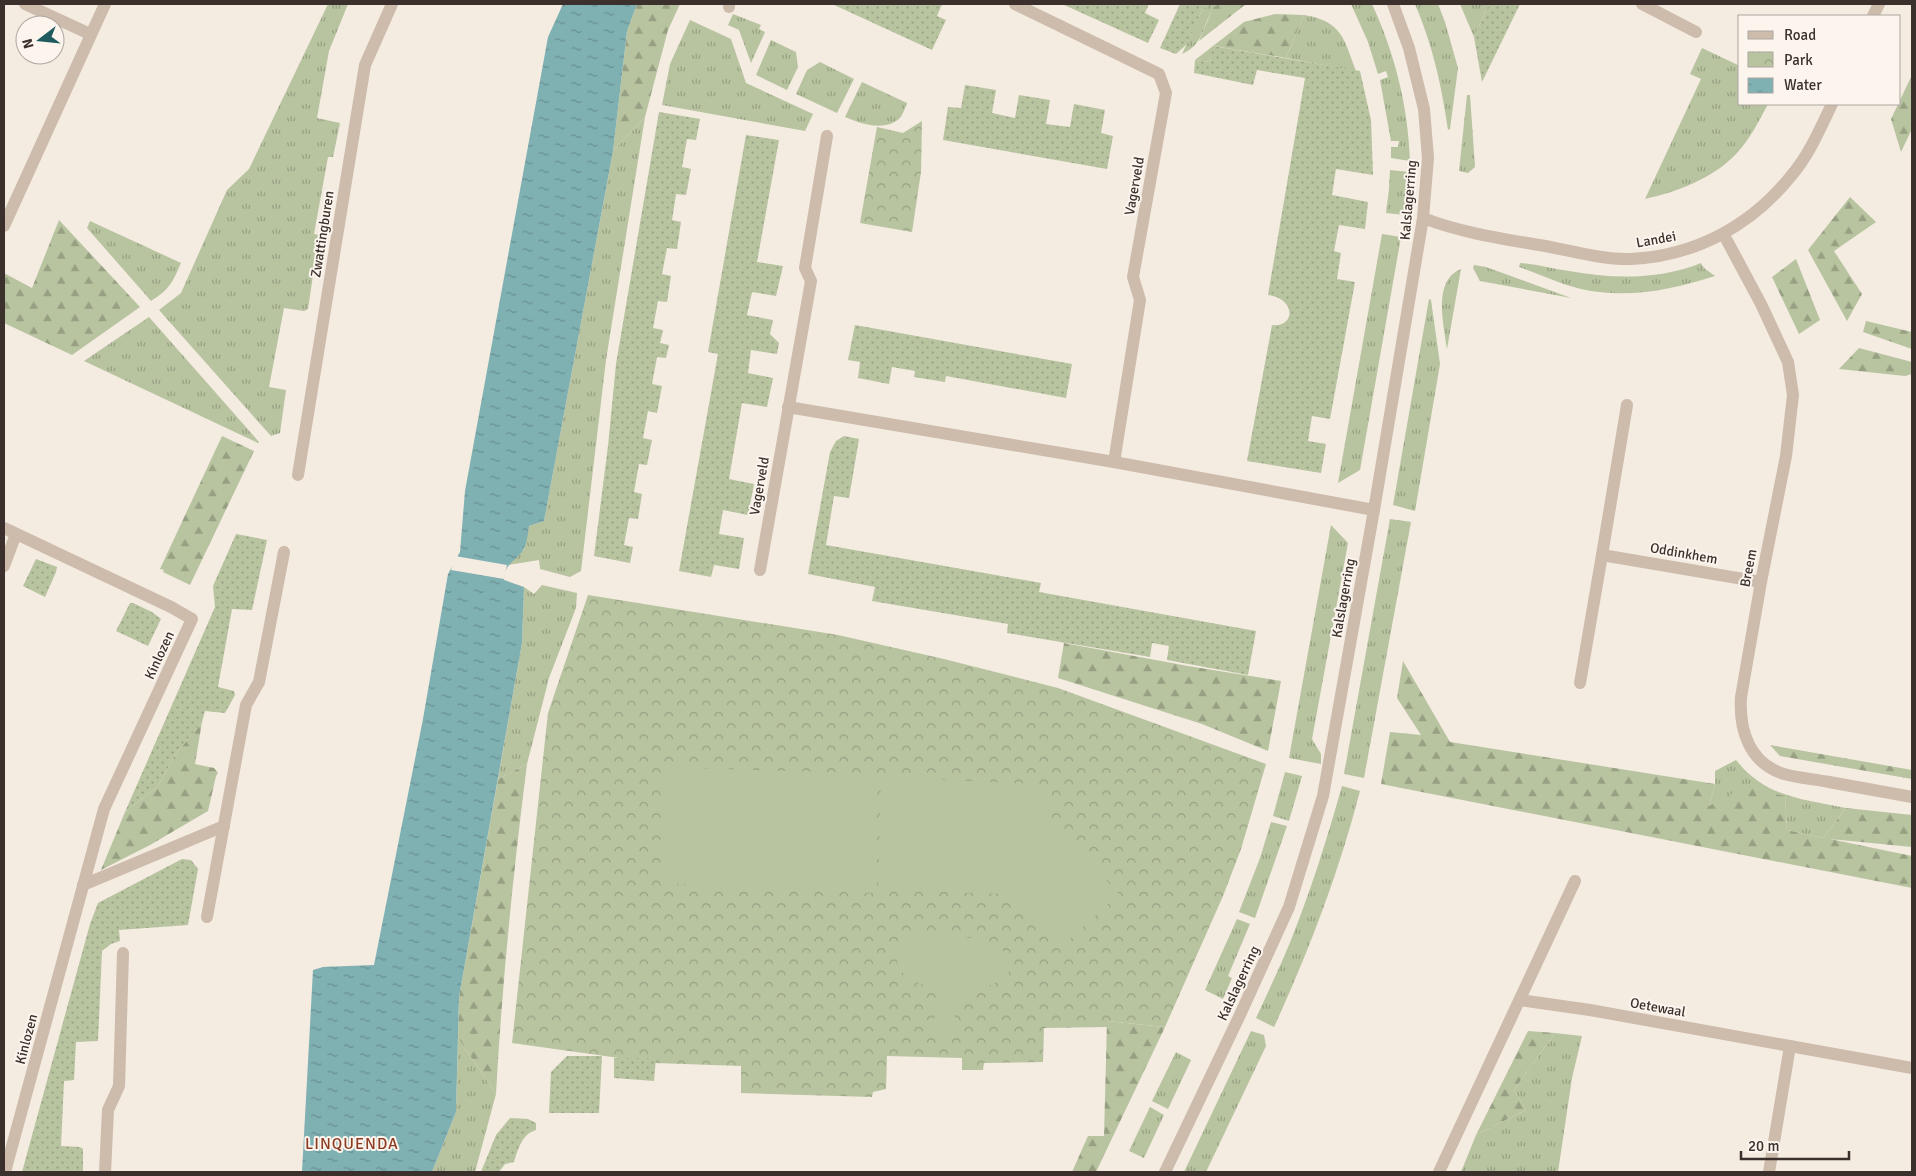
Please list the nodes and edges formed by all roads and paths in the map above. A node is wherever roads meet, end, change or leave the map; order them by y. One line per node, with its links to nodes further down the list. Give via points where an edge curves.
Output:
1 (25, 4): 8 (street)
2 (105, 4): 8 (street)
3 (392, 4): 17 (street, Zwattingburen, via 365,65)
4 (1015, 4): 16 (street, Vagerveld, via 1159,74 1166,93 1133,277 1140,300)
5 (1393, 4): 11 (street, Kalslagerring, via 1409,48 1424,109 1428,158)
6 (1642, 4): 7 (street)
7 (1696, 32)
8 (90, 34): 12 (street)
9 (1832, 105): 13 (street, Landei, via 1792,176 1758,211)
10 (827, 136): 15 (street, Vagerveld, via 805,268 811,281)
11 (1423, 218): 13 (street, Landei, via 1483,235 1630,259 1680,251); 18 (street, Kalslagerring)
12 (4, 226)
13 (1724, 235): 25 (street, Breem, via 1788,362 1793,395 1786,456)
14 (1627, 405): 22 (street)
15 (788, 407): 16 (street); 24 (street, Vagerveld)
16 (1114, 462): 18 (street)
17 (298, 475)
18 (1374, 510): 38 (street, Kalslagerring, via 1323,796 1290,907)
19 (4, 528): 20 (street, Kinlozen)
20 (16, 534): 23 (street); 30 (street, Kinlozen, via 192,619 104,809)
21 (284, 552): 28 (street, via 259,682 246,705)
22 (1602, 555): 25 (street, Oddinkhem); 26 (street)
23 (4, 566)
24 (760, 570)
25 (1760, 582): 27 (street, Breem, via 1740,709 1744,736 1754,754 1763,763 1785,774)
26 (1580, 683)
27 (1912, 797)
28 (224, 826): 30 (street); 31 (street)
29 (1575, 881): 33 (street)
30 (83, 885): 36 (street, Kinlozen)
31 (207, 917)
32 (123, 953): 37 (street, via 119,1086 108,1110)
33 (1520, 1000): 34 (street, Oetewaal); 39 (street)
34 (1790, 1046): 35 (street, Oetewaal); 40 (street)
35 (1912, 1068)
36 (5, 1172)
37 (105, 1172)
38 (1165, 1172)
39 (1439, 1172)
40 (1769, 1172)

